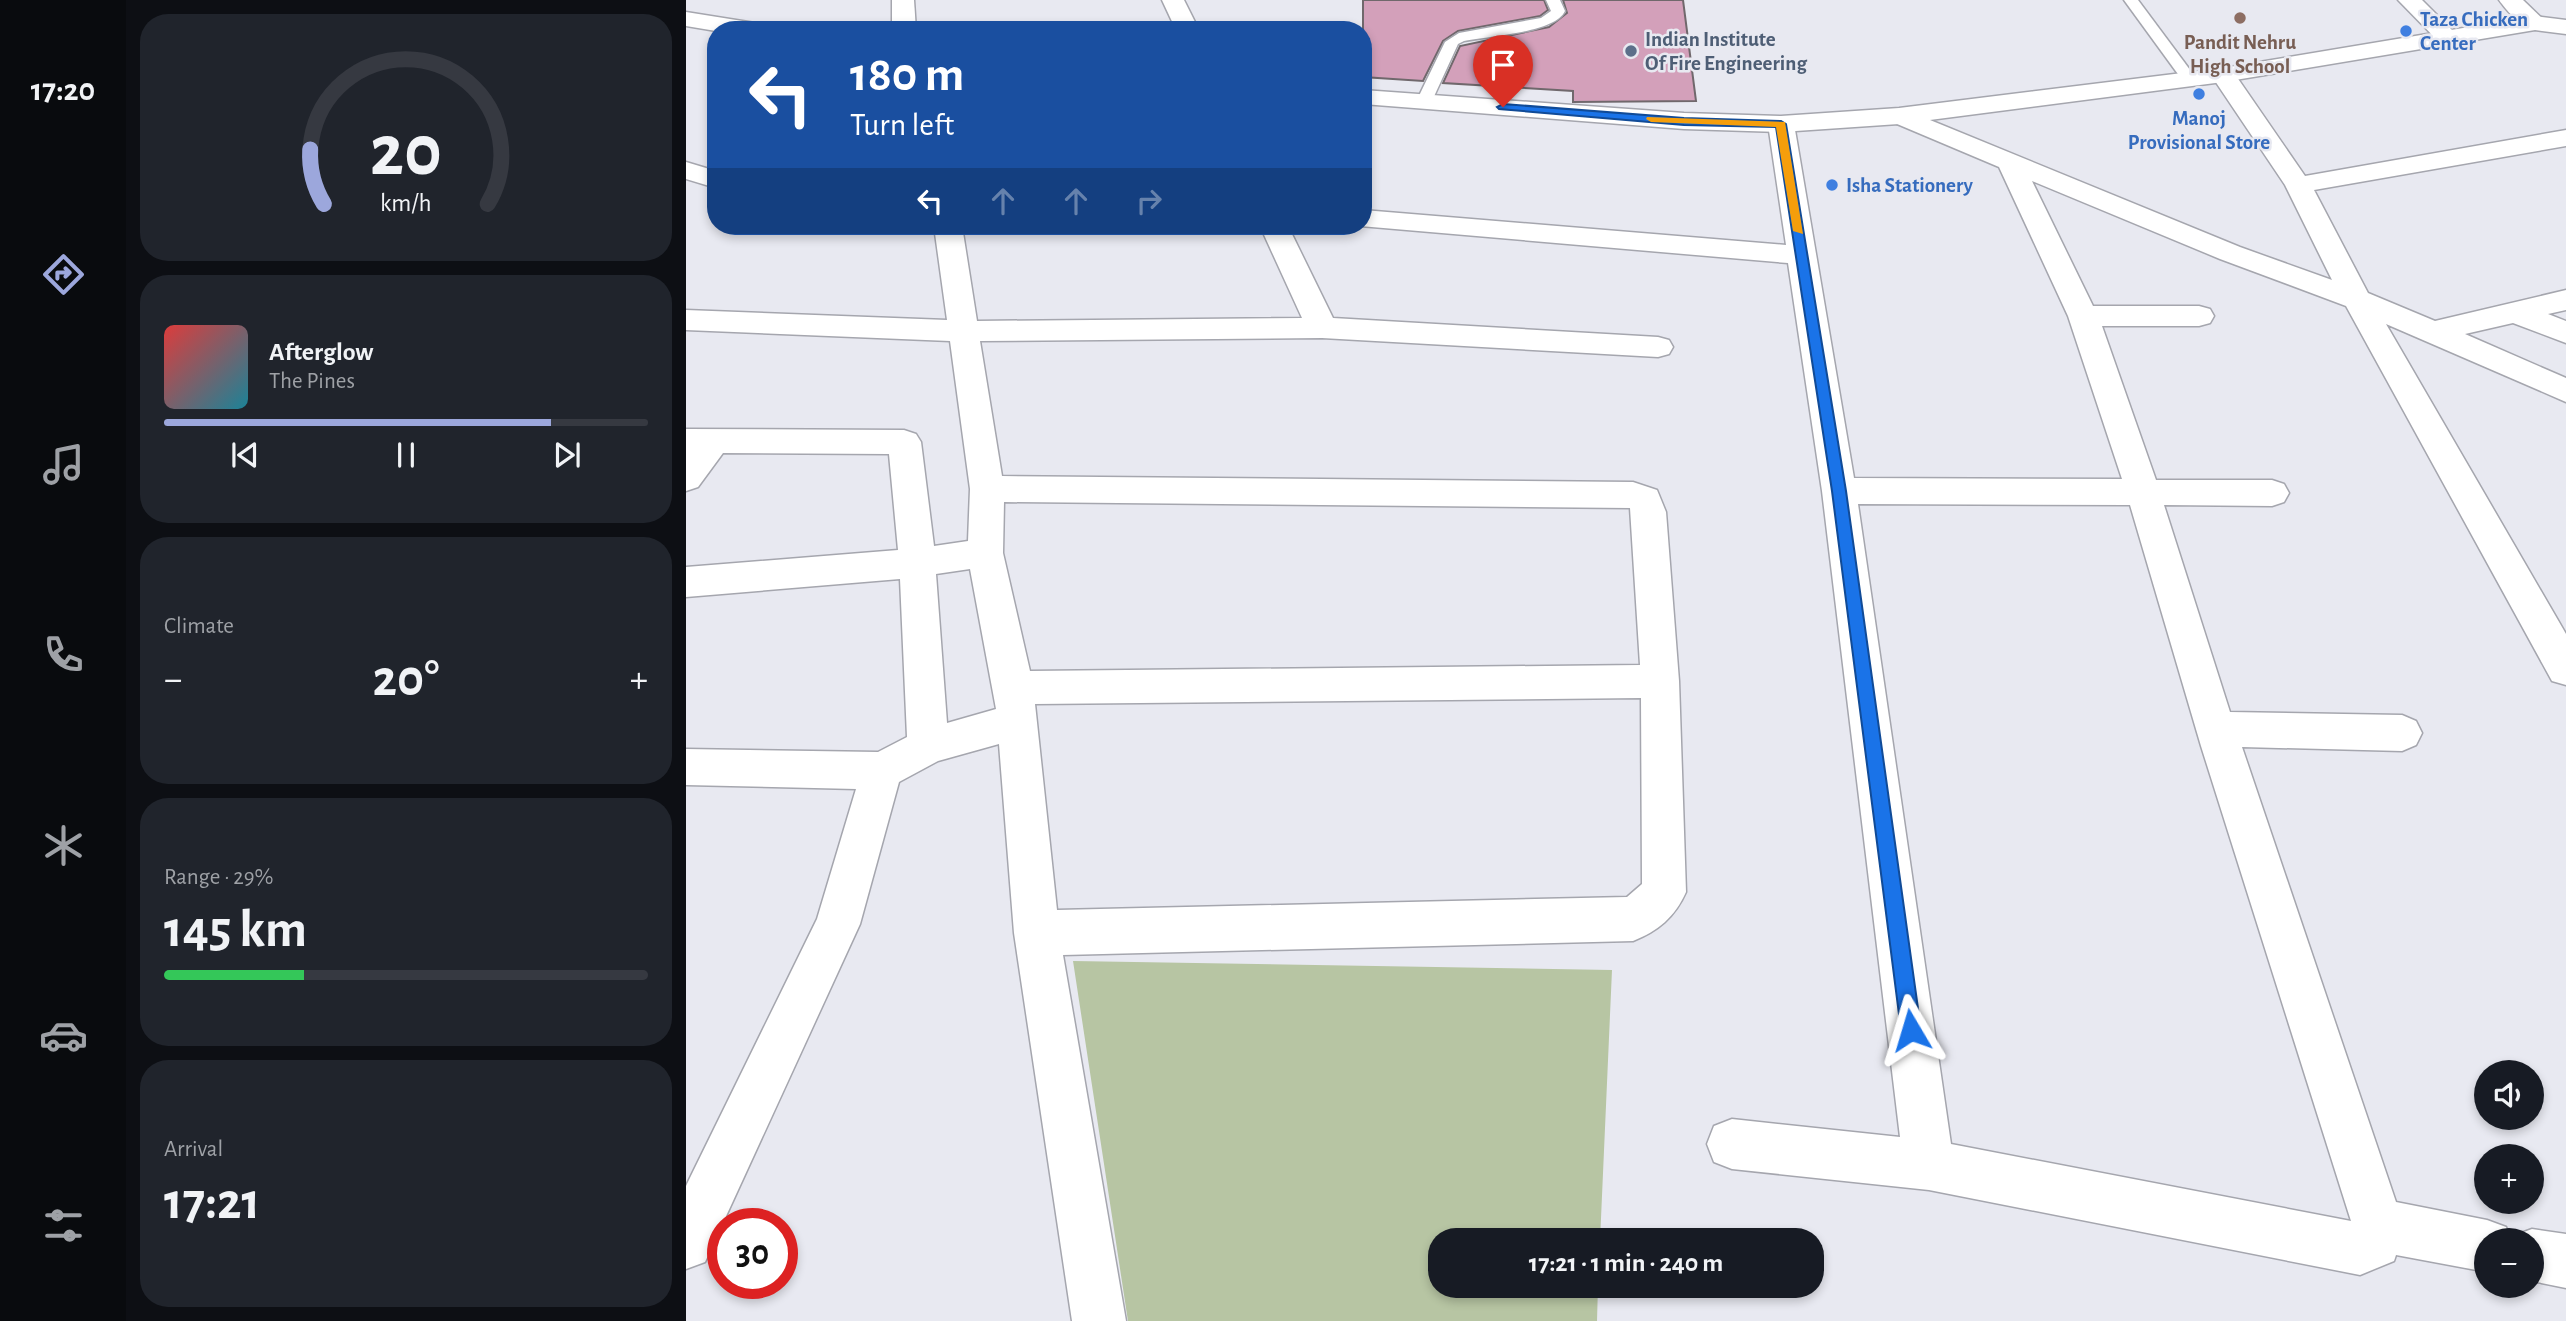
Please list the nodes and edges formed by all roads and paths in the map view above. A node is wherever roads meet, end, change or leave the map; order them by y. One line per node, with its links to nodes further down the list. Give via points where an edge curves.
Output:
1 (902, 0): 8 (street)
2 (1173, 0): 9 (street)
3 (1553, 0): 17 (lane, via 1558,10 1545,22 1452,42)
4 (2131, 0): 15 (lane)
5 (2409, 0): 13 (street)
6 (2510, 0): 11 (street)
7 (686, 19): 10 (street)
8 (903, 21)
9 (1184, 21)
10 (707, 22)
11 (2535, 23): 12 (street); 13 (street)
12 (2566, 27)
13 (2450, 40): 14 (street)
14 (2223, 75): 15 (street); 24 (street)
15 (2188, 78): 18 (street)
16 (1372, 97): 17 (street)
17 (1424, 100): 19 (street, via 1684,121)
18 (1899, 116): 19 (street); 21 (street)
19 (1781, 124): 28 (street)
20 (2566, 138): 24 (street)
21 (2010, 163): 29 (street, via 2230,253); 32 (street)
22 (686, 170): 23 (street)
23 (707, 177)
24 (2298, 186): 29 (street)
25 (1372, 219): 28 (street)
26 (949, 235): 36 (street)
27 (1278, 235): 35 (street)
28 (1803, 256): 44 (street)
29 (2357, 299): 37 (street); 50 (street)
30 (2566, 300): 31 (street)
31 (2515, 312): 37 (street); 38 (street)
32 (2083, 316): 33 (street); 45 (street)
33 (2199, 316)
34 (686, 320): 36 (street)
35 (1322, 328): 36 (street); 39 (street)
36 (961, 331): 43 (street)
37 (2429, 332): 40 (street)
38 (2566, 333)
39 (1658, 347)
40 (2566, 391)
41 (699, 442): 42 (street); 48 (street, via 904,442)
42 (686, 478)
43 (987, 489): 47 (street); 51 (street, via 1633,495 1645,499 1649,512)
44 (1839, 491): 45 (street); 60 (street)
45 (2143, 492): 46 (street); 53 (street)
46 (2272, 494)
47 (985, 553): 48 (street); 52 (street)
48 (915, 563): 49 (street); 55 (street)
49 (686, 582)
50 (2566, 669)
51 (1660, 681): 52 (street); 58 (street, via 1664,892 1633,919)
52 (1016, 705): 55 (street); 58 (street)
53 (2216, 729): 54 (street); 61 (street)
54 (2402, 733)
55 (928, 746): 57 (street)
56 (686, 767): 57 (street)
57 (882, 771): 62 (street, via 838,924)
58 (1037, 933): 66 (street)
59 (1732, 1144): 60 (street)
60 (1929, 1165): 61 (street, via 2360,1249 2375,1242)
61 (2378, 1225): 63 (street)
62 (686, 1243)
63 (2474, 1243)
64 (2544, 1257): 65 (street)
65 (2566, 1261)
66 (1099, 1321)

